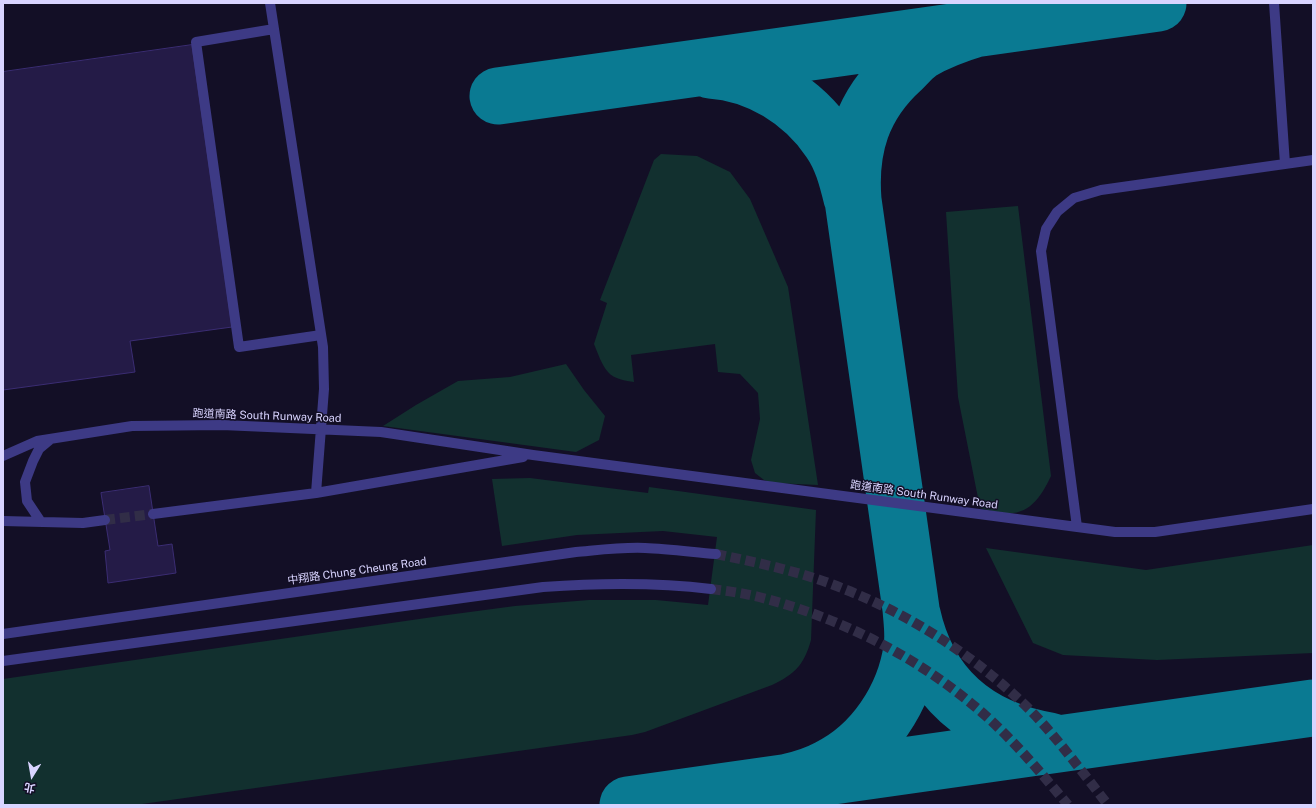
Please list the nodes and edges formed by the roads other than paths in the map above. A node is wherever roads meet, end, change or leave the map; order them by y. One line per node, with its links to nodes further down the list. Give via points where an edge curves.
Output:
1 (270, 3): 3 (lane)
2 (1274, 3): 5 (lane)
3 (274, 30): 6 (lane); 6 (lane, via 196,42 239,347)
4 (1313, 160): 5 (lane)
5 (1285, 164): 17 (lane, via 1101,190 1074,198 1057,212 1046,229 1041,251)
6 (321, 335): 7 (lane, via 324,389)
7 (321, 430): 8 (lane, 跑道南路 South Runway Road, via 222,425 132,426); 9 (lane, 跑道南路 South Runway Road, via 382,432); 11 (lane)
8 (51, 439): 10 (lane, 跑道南路 South Runway Road, via 37,441); 16 (lane, via 39,449 25,482 27,501)
9 (533, 455): 11 (lane, 跑道南路 South Runway Road); 17 (lane, 跑道南路 South Runway Road)
10 (3, 456)
11 (316, 493): 13 (lane, 跑道南路 South Runway Road)
12 (1313, 509): 17 (lane, 跑道南路 South Runway Road, via 1155,532 1115,532)
13 (153, 514)
14 (105, 520): 16 (lane, via 83,523)
15 (3, 521): 16 (lane)
16 (41, 522)
17 (1077, 527)
18 (716, 554): 20 (lane, 中翔路 Chung Cheung Road, via 643,548 576,552)
19 (711, 588): 21 (lane, via 639,583 590,583 543,587)
20 (3, 634)
21 (3, 661)

